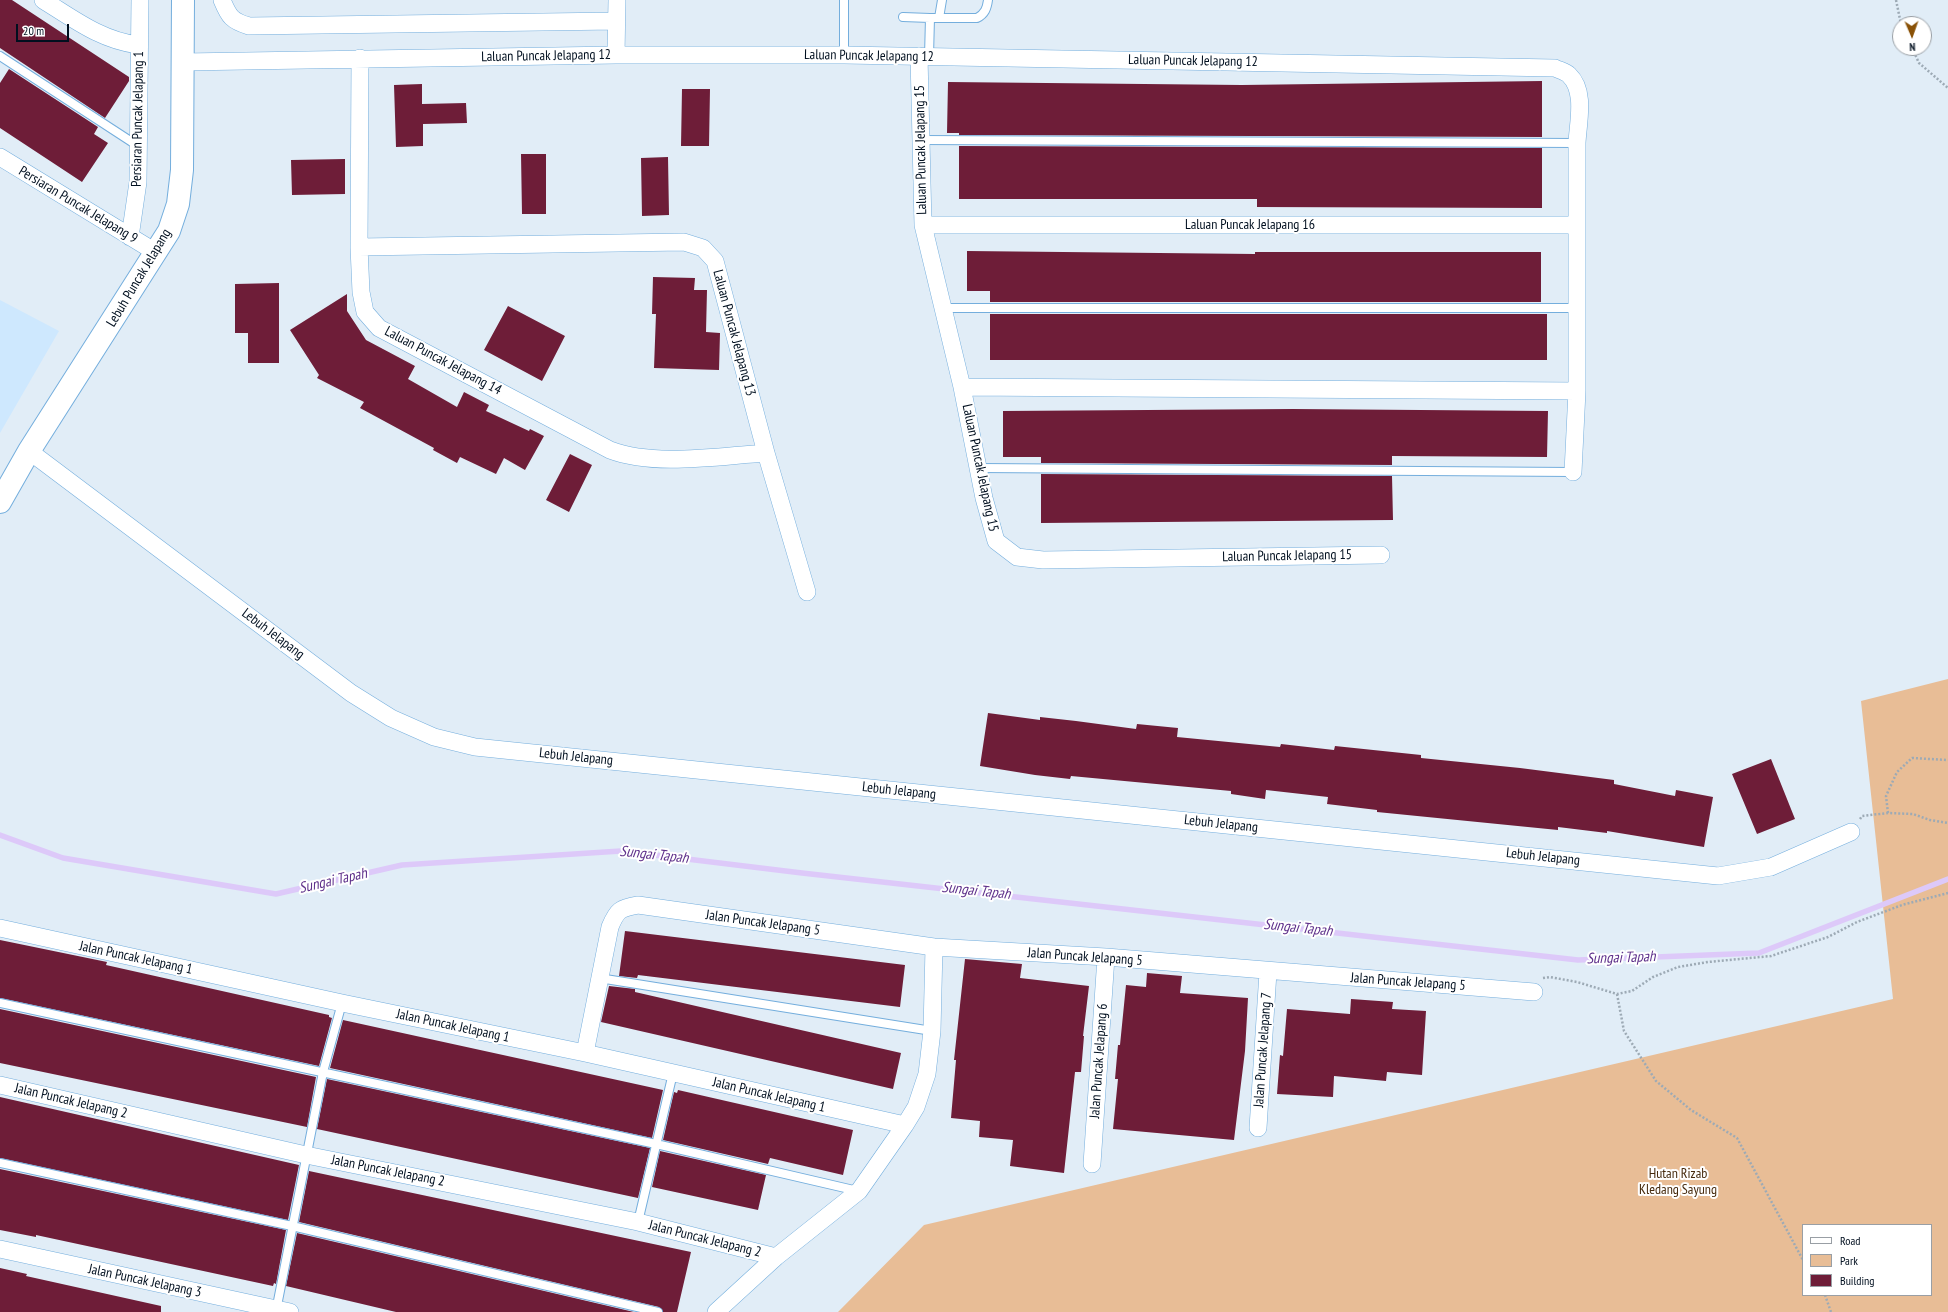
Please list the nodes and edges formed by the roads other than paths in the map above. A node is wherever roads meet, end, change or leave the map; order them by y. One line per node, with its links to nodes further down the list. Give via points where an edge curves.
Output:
1 (43, 0): 13 (street, via 104,37)
2 (140, 0): 13 (street, Persiaran Puncak Jelapang 1)
3 (184, 0): 19 (street, Lebuh Puncak Jelapang)
4 (222, 0): 12 (street, via 227,13 235,22 249,26)
5 (616, 0): 12 (street)
6 (844, 0): 15 (lane)
7 (942, 0): 11 (lane)
8 (988, 0): 11 (lane, via 986,10 977,18)
9 (903, 17): 10 (lane)
10 (930, 18): 11 (lane); 17 (lane)
11 (939, 18)
12 (616, 21): 14 (street)
13 (138, 45): 22 (street, Persiaran Puncak Jelapang 1)
14 (616, 55): 15 (street, Laluan Puncak Jelapang 12); 18 (street, Laluan Puncak Jelapang 12)
15 (844, 55): 17 (street, Laluan Puncak Jelapang 12)
16 (0, 56): 22 (lane)
17 (924, 56): 20 (street, Laluan Puncak Jelapang 15); 21 (street, Laluan Puncak Jelapang 12, via 1555,68 1569,75 1578,88)
18 (360, 58): 19 (street, Laluan Puncak Jelapang 12); 27 (street, Laluan Puncak Jelapang 14)
19 (184, 62): 28 (street, Lebuh Puncak Jelapang, via 182,170 178,204 169,232)
20 (920, 140): 21 (lane); 25 (street, Laluan Puncak Jelapang 15)
21 (1577, 143): 24 (street)
22 (139, 147): 26 (street, Persiaran Puncak Jelapang 1, via 138,182)
23 (0, 157): 26 (street, Persiaran Puncak Jelapang 9)
24 (1577, 224): 25 (street, Laluan Puncak Jelapang 16); 30 (street)
25 (923, 225): 29 (street, Laluan Puncak Jelapang 15)
26 (130, 237): 28 (street, Persiaran Puncak Jelapang 9)
27 (359, 247): 34 (street, Laluan Puncak Jelapang 14, via 361,292 365,312 379,328 610,450 652,460); 34 (street, Laluan Puncak Jelapang 13, via 684,242 703,248 715,261)
28 (157, 253): 33 (street, Lebuh Puncak Jelapang)
29 (942, 308): 30 (lane); 31 (street, Laluan Puncak Jelapang 15)
30 (1578, 308): 32 (street)
31 (962, 387): 32 (street); 35 (street, Laluan Puncak Jelapang 15)
32 (1577, 391): 36 (street)
33 (29, 451): 37 (street, Lebuh Puncak Jelapang); 40 (street, Lebuh Jelapang, via 351,693 391,718 434,737 476,746 1718,876 1771,868)
34 (766, 453): 39 (street, Laluan Puncak Jelapang 13)
35 (979, 468): 36 (lane); 38 (street, Laluan Puncak Jelapang 15, via 996,541 1017,557 1043,560)
36 (1573, 472)
37 (0, 502)
38 (1381, 555)
39 (807, 592)
40 (1851, 832)
41 (0, 928): 48 (street, Jalan Puncak Jelapang 1)
42 (934, 947): 43 (street, Jalan Puncak Jelapang 5); 45 (street, Jalan Puncak Jelapang 5, via 638,905 623,907 615,916 610,927); 49 (street)
43 (1106, 957): 44 (street, Jalan Puncak Jelapang 5); 59 (street, Jalan Puncak Jelapang 6)
44 (1268, 972): 46 (street, Jalan Puncak Jelapang 5); 55 (street, Jalan Puncak Jelapang 7)
45 (599, 978): 49 (lane); 50 (street)
46 (1534, 992)
47 (0, 1003): 51 (lane)
48 (342, 1003): 50 (street, Jalan Puncak Jelapang 1); 51 (lane)
49 (932, 1031): 54 (street, via 927,1074 916,1107)
50 (585, 1053): 52 (street, Jalan Puncak Jelapang 1)
51 (323, 1072): 56 (lane); 57 (lane)
52 (673, 1074): 54 (street, Jalan Puncak Jelapang 1); 56 (lane)
53 (0, 1085): 57 (street, Jalan Puncak Jelapang 2)
54 (905, 1125): 60 (street)
55 (1258, 1128)
56 (656, 1144): 60 (lane); 61 (lane)
57 (306, 1155): 61 (street, Jalan Puncak Jelapang 2); 62 (lane)
58 (0, 1163): 62 (lane)
59 (1092, 1164)
60 (859, 1191): 64 (street)
61 (638, 1222): 64 (street, Jalan Puncak Jelapang 2)
62 (292, 1226): 65 (lane); 66 (lane)
63 (0, 1249): 65 (street, Jalan Puncak Jelapang 3)
64 (776, 1257): 67 (street)
65 (281, 1311)
66 (658, 1312)
67 (716, 1312)

